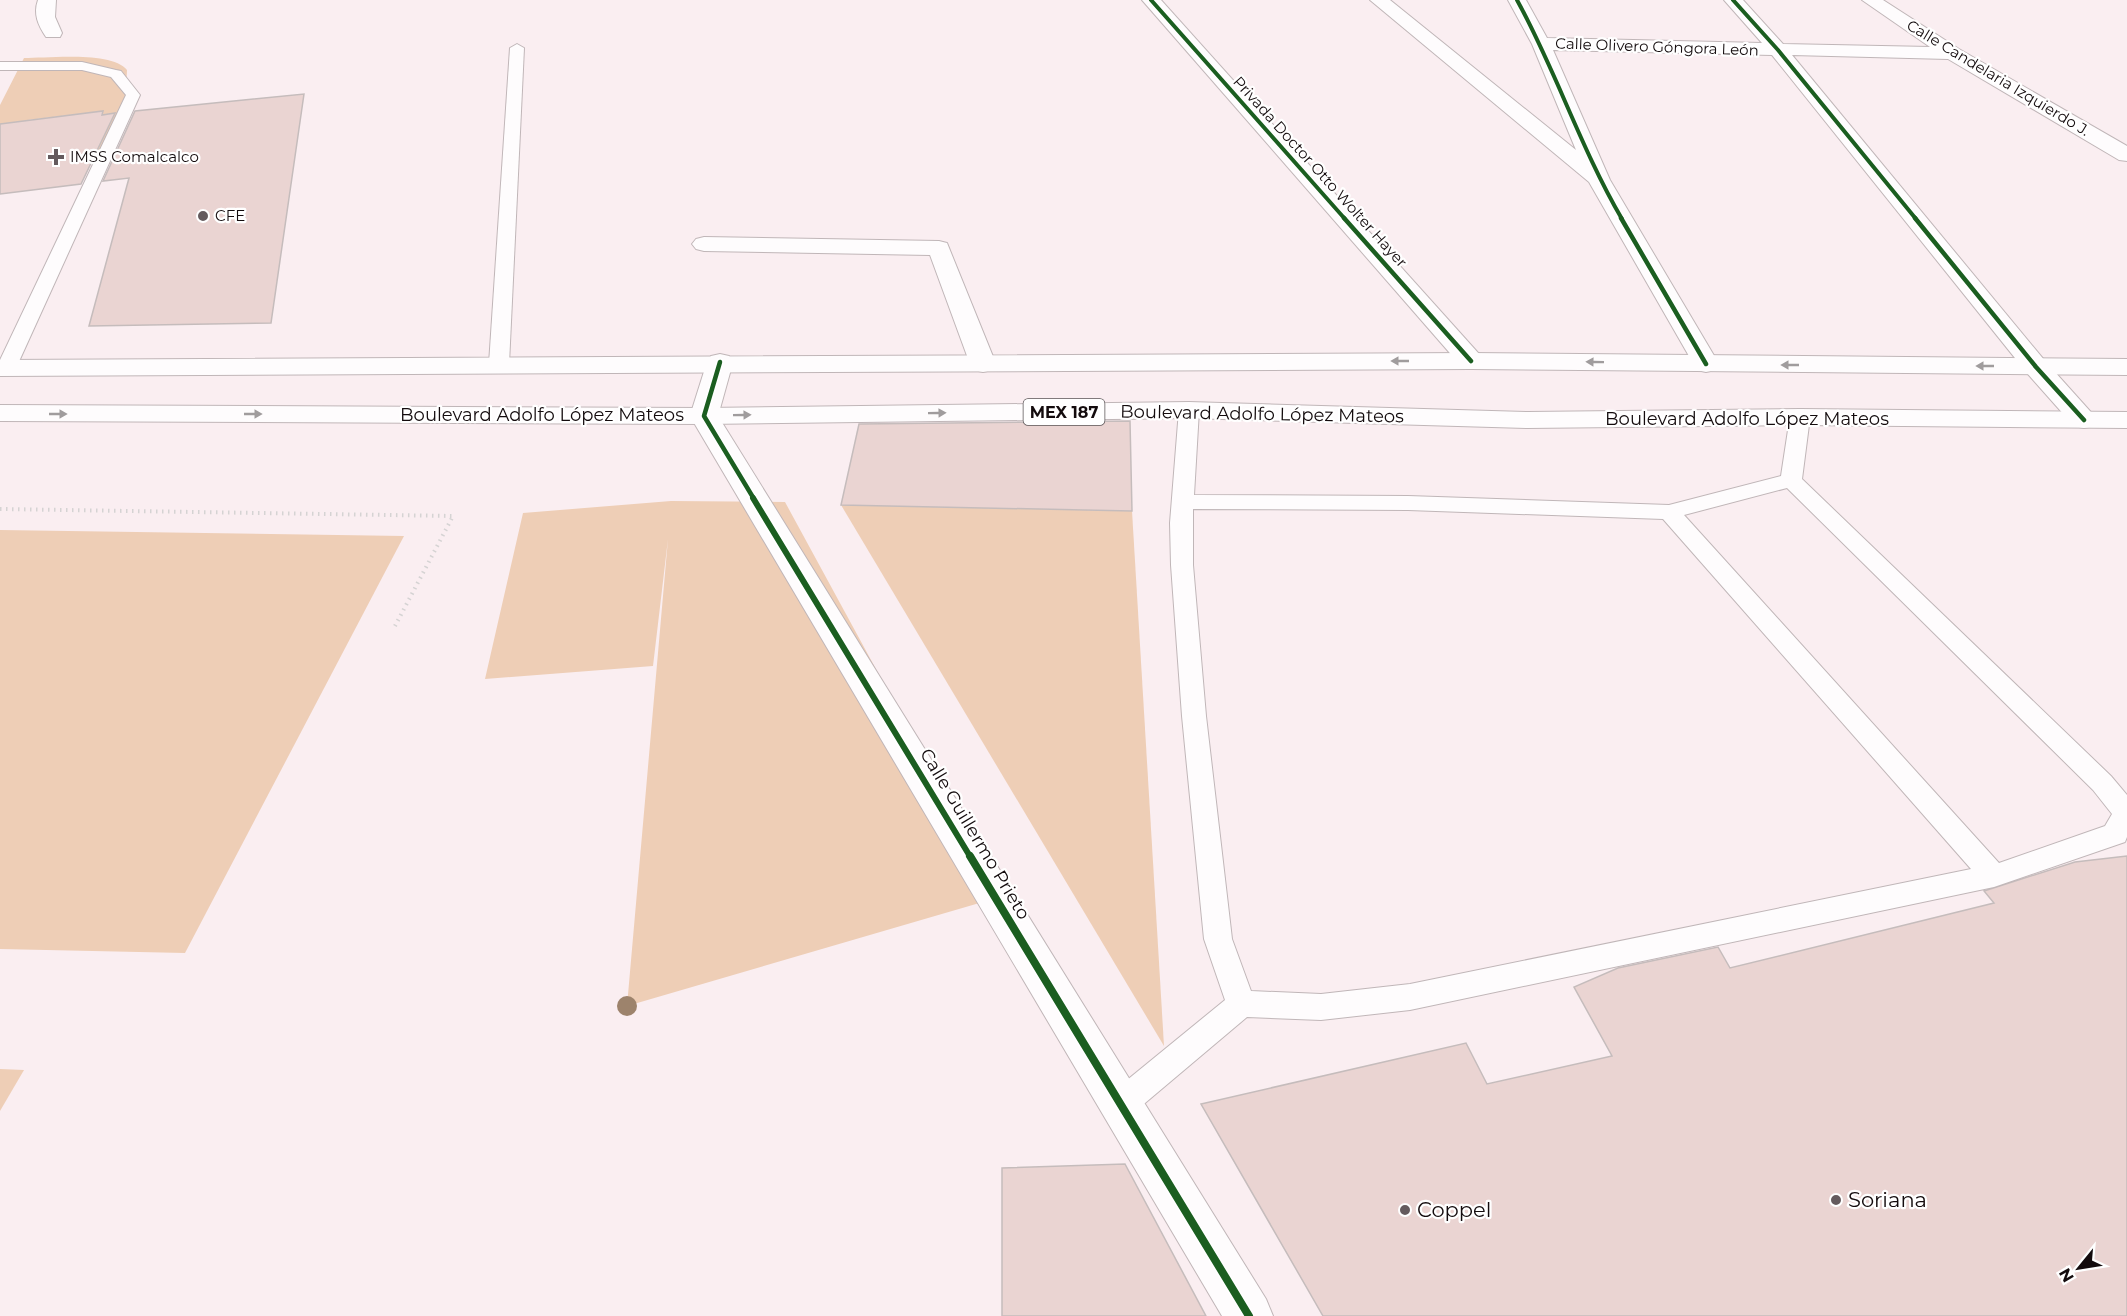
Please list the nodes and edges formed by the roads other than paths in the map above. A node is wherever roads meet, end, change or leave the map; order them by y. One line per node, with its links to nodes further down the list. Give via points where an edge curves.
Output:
1 (47, 0): 7 (street, via 44,7)
2 (1151, 0): 16 (street, Privada Doctor Otto Wolter Hayer)
3 (1379, 0): 14 (street)
4 (1517, 0): 8 (street)
5 (1733, 0): 10 (street)
6 (1870, 0): 11 (street, Calle Candelaria Izquierdo J.)
7 (52, 33)
8 (1541, 44): 10 (street, Calle Olivero Góngora León); 14 (street)
9 (517, 48): 19 (lane)
10 (1778, 50): 11 (street, Calle Olivero Góngora León); 21 (street)
11 (1952, 53): 13 (street, Calle Candelaria Izquierdo J.)
12 (0, 66): 23 (lane, via 82,66 116,74 133,96)
13 (2127, 155)
14 (1599, 180): 20 (street)
15 (704, 244): 18 (street, via 939,248)
16 (1471, 361): 18 (street, one-way to 18); 20 (street, one-way to 16)
17 (720, 362): 18 (street); 19 (street); 26 (street)
18 (983, 363)
19 (499, 364): 23 (street)
20 (1706, 364): 21 (street, one-way to 20)
21 (2036, 367): 22 (street); 28 (street)
22 (2127, 367)
23 (3, 368)
24 (1189, 411): 26 (street, Boulevard Adolfo López Mateos / MEX 187, one-way to 24); 27 (street, Boulevard Adolfo López Mateos / MEX 187, via 1528,420); 31 (lane)
25 (0, 413): 26 (street, Boulevard Adolfo López Mateos / MEX 187, one-way to 26)
26 (704, 416): 35 (street, Calle Guillermo Prieto)
27 (1800, 417): 28 (street, Boulevard Adolfo López Mateos / MEX 187); 30 (lane)
28 (2084, 420): 29 (street, Boulevard Adolfo López Mateos / MEX 187)
29 (2127, 420)
30 (1791, 480): 32 (lane); 33 (lane, via 2102,783 2126,813 2115,834)
31 (1184, 502): 32 (lane, via 1407,503); 34 (lane, via 1185,611 1218,939)
32 (1669, 512): 33 (lane)
33 (1994, 876): 34 (lane, via 1410,997 1321,1007)
34 (1240, 1004): 35 (lane)
35 (1121, 1104): 36 (street, Calle Guillermo Prieto)
36 (1249, 1316)

